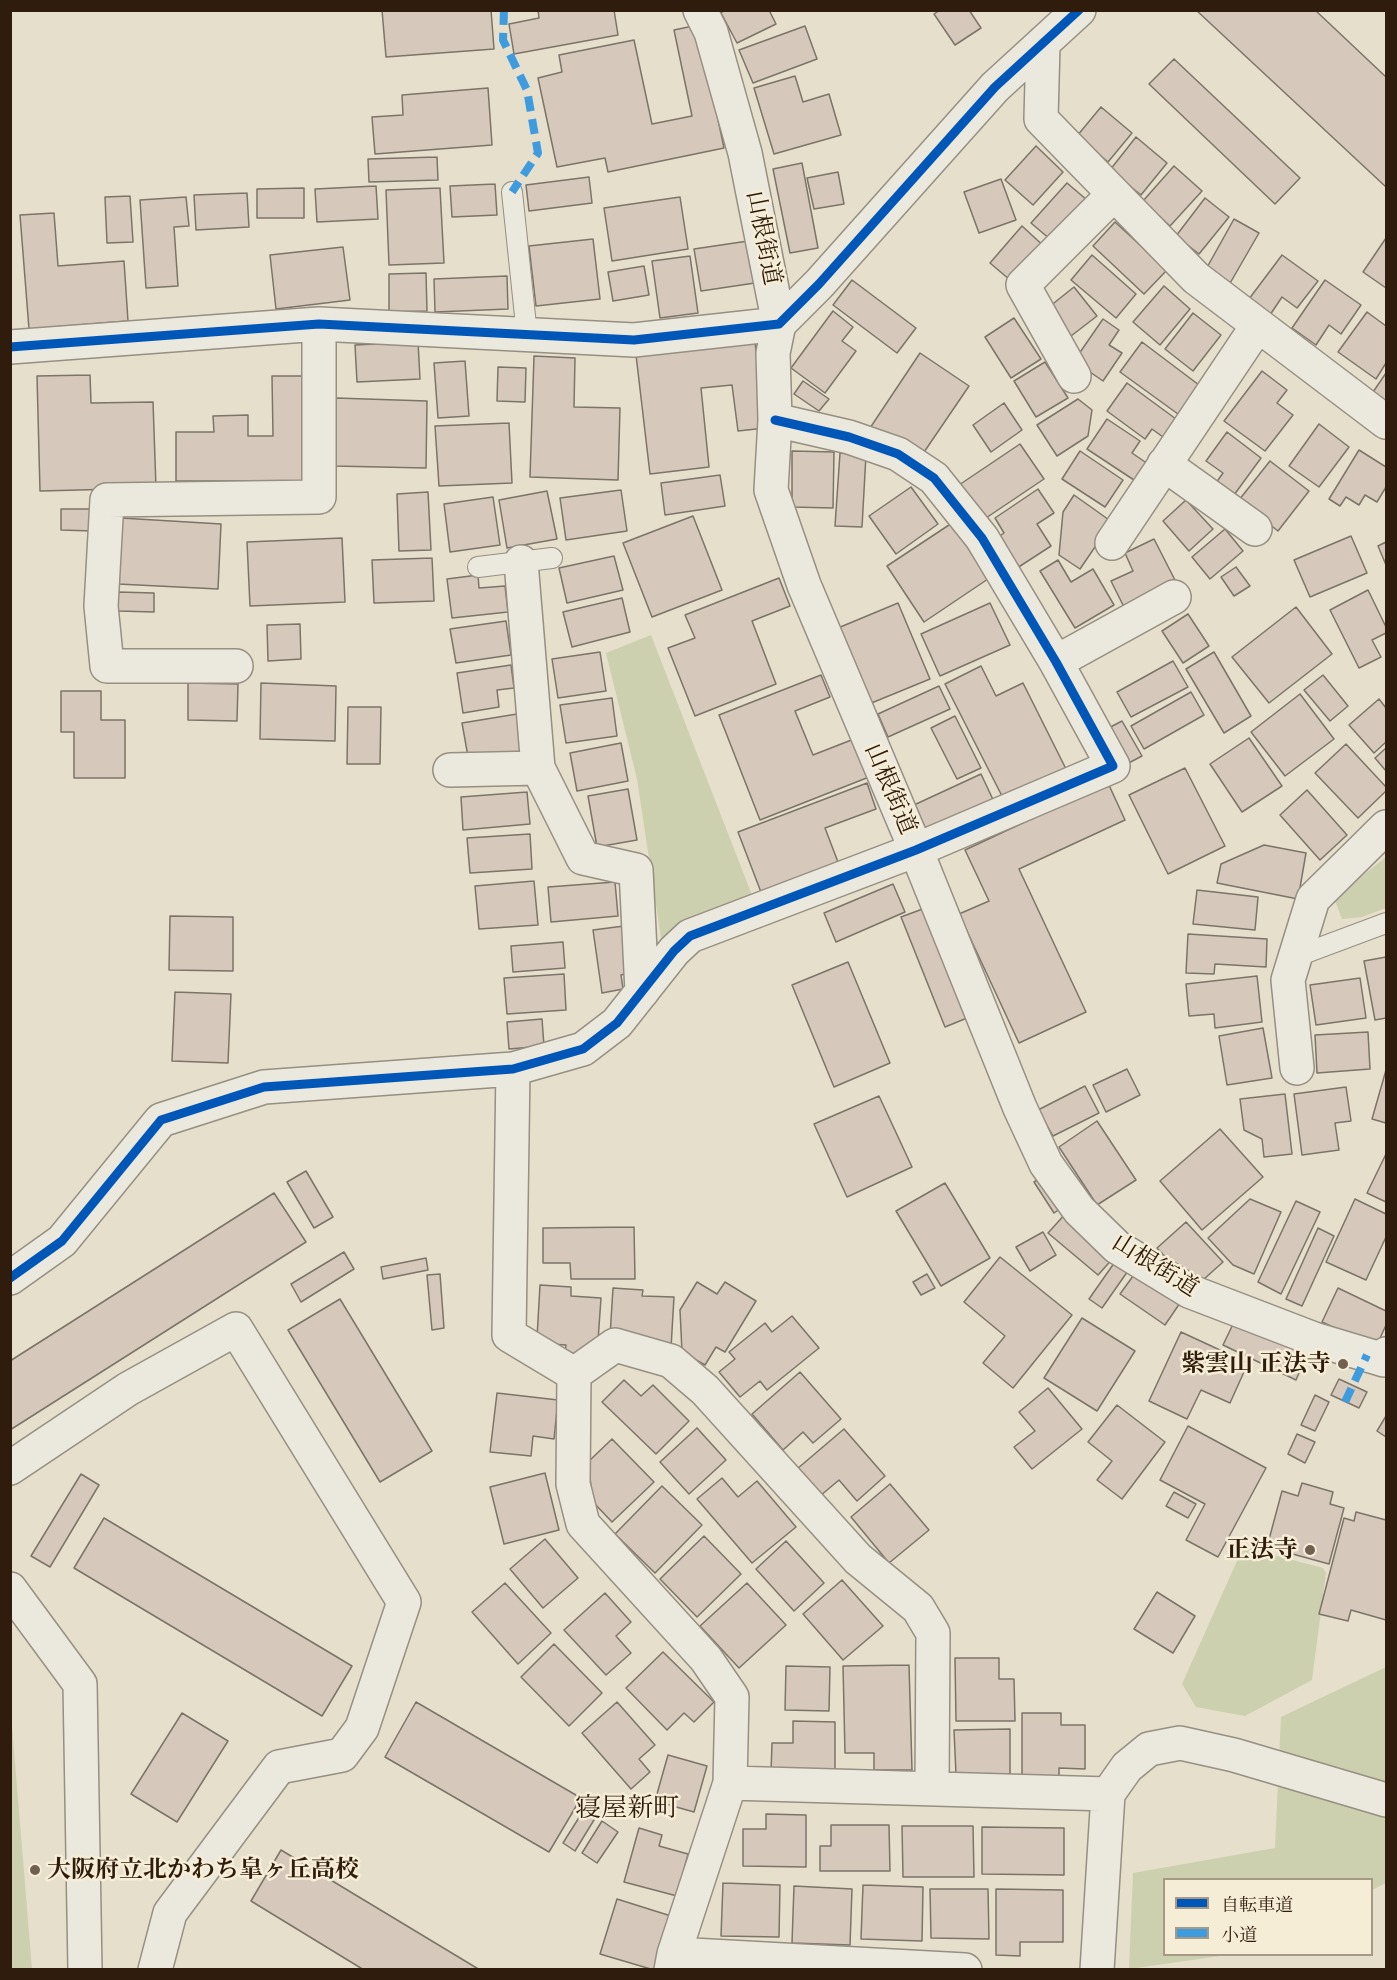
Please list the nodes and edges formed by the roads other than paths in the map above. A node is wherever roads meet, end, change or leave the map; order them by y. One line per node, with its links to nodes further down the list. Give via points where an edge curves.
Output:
1 (700, 10): 7 (street, 山根街道, via 711,32 745,153)
2 (1079, 10): 3 (street)
3 (1043, 45): 5 (street, via 1041,119); 7 (street, via 995,87)
4 (512, 192): 9 (lane)
5 (1114, 194): 8 (street, via 1196,278); 11 (street, via 1023,285)
6 (319, 324): 9 (street); 10 (street); 21 (street, via 319,497 107,501 101,606 107,666)
7 (779, 324): 9 (street, via 634,340); 12 (street, 山根街道, via 773,353)
8 (1258, 325): 13 (street); 14 (street)
9 (528, 335)
10 (10, 347)
11 (1074, 376)
12 (775, 420): 20 (street, via 849,437 898,454 933,478 981,538); 25 (street, 山根街道, via 771,490 804,585)
13 (1386, 422)
14 (1164, 464): 15 (street); 16 (street)
15 (1255, 529)
16 (1112, 543)
17 (537, 560): 18 (lane); 22 (street)
18 (478, 567)
19 (1174, 597): 20 (street)
20 (1056, 662): 25 (street, via 1113,766)
21 (236, 666)
22 (538, 768): 23 (street); 28 (street, via 584,858 636,870)
23 (450, 770)
24 (1386, 827): 27 (street, via 1312,899)
25 (916, 850): 28 (street, via 690,936); 32 (street, 山根街道, via 1020,1108 1047,1164 1079,1210 1117,1247 1189,1291 1314,1339 1384,1360)
26 (1386, 923): 27 (lane)
27 (1295, 957): 29 (street, via 1288,980)
28 (642, 992): 30 (street, via 616,1023 583,1049)
29 (1297, 1068)
30 (513, 1069): 31 (street, via 264,1087 161,1120 62,1241); 33 (street, via 509,1335)
31 (10, 1278)
32 (1386, 1354)
33 (574, 1374): 36 (street, via 573,1484 583,1524 706,1659 732,1697); 37 (street, via 615,1346 671,1361 705,1390 858,1559 918,1608 933,1633)
34 (10, 1468): 42 (street, via 129,1389 236,1329 404,1602 362,1728 342,1755 279,1767 170,1913)
35 (10, 1589): 41 (street, via 80,1684)
36 (730, 1783): 37 (street); 40 (street)
37 (932, 1787): 38 (street)
38 (1108, 1794): 39 (street, via 1127,1767 1149,1749 1180,1743); 44 (street)
39 (1386, 1800)
40 (673, 1962): 43 (street)
41 (85, 1970)
42 (155, 1970)
43 (965, 1970)
44 (1097, 1970)

